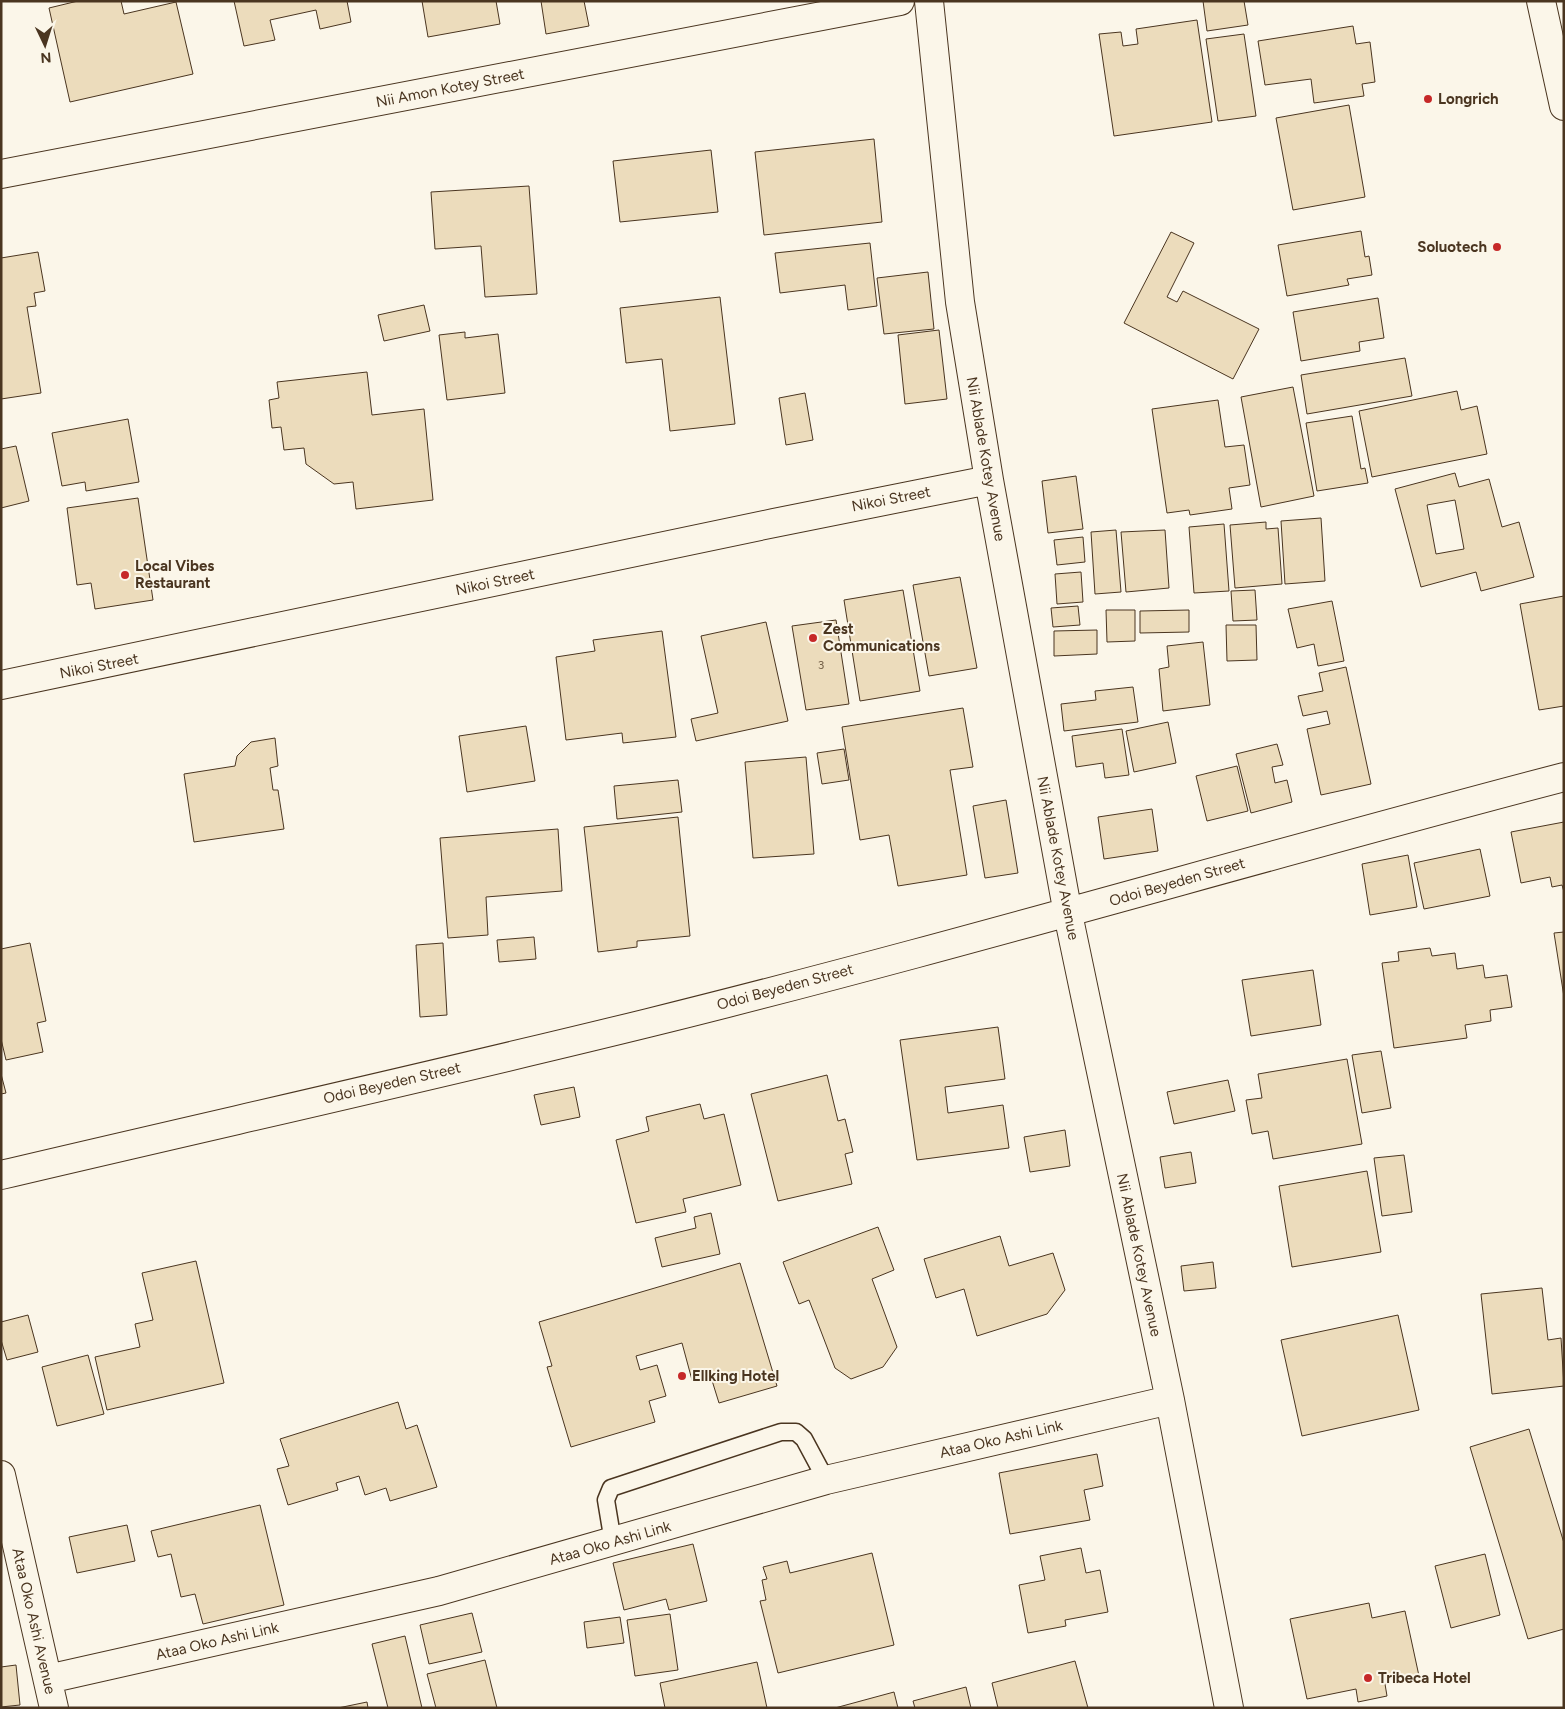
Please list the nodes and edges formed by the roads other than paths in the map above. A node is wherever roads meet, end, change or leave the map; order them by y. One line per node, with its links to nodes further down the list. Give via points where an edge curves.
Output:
1 (900, 1): 5 (street, Nii Amon Kotey Street)
2 (929, 1): 6 (street, Nii Ablade Kotey Avenue, via 960,302)
3 (1541, 1): 4 (street)
4 (1564, 106)
5 (1, 174)
6 (989, 480): 7 (street, Nikoi Street); 9 (street, Nii Ablade Kotey Avenue)
7 (1, 686)
8 (1564, 777): 9 (street, Odoi Beyeden Street, via 1326,840)
9 (1068, 914): 10 (street, Odoi Beyeden Street, via 649,1023); 11 (street, Nii Ablade Kotey Avenue)
10 (1, 1174)
11 (1170, 1400): 13 (street, Ataa Oko Ashi Link); 17 (street, Nii Ablade Kotey Avenue)
12 (1, 1475): 15 (street, Ataa Oko Ashi Avenue)
13 (826, 1480): 14 (street, Ataa Oko Ashi Link); 14 (lane, via 804,1439 796,1432 781,1432 611,1488 606,1500)
14 (613, 1542): 15 (street, Ataa Oko Ashi Link, via 439,1591)
15 (48, 1679): 16 (street, Ataa Oko Ashi Avenue)
16 (54, 1708)
17 (1228, 1708)

